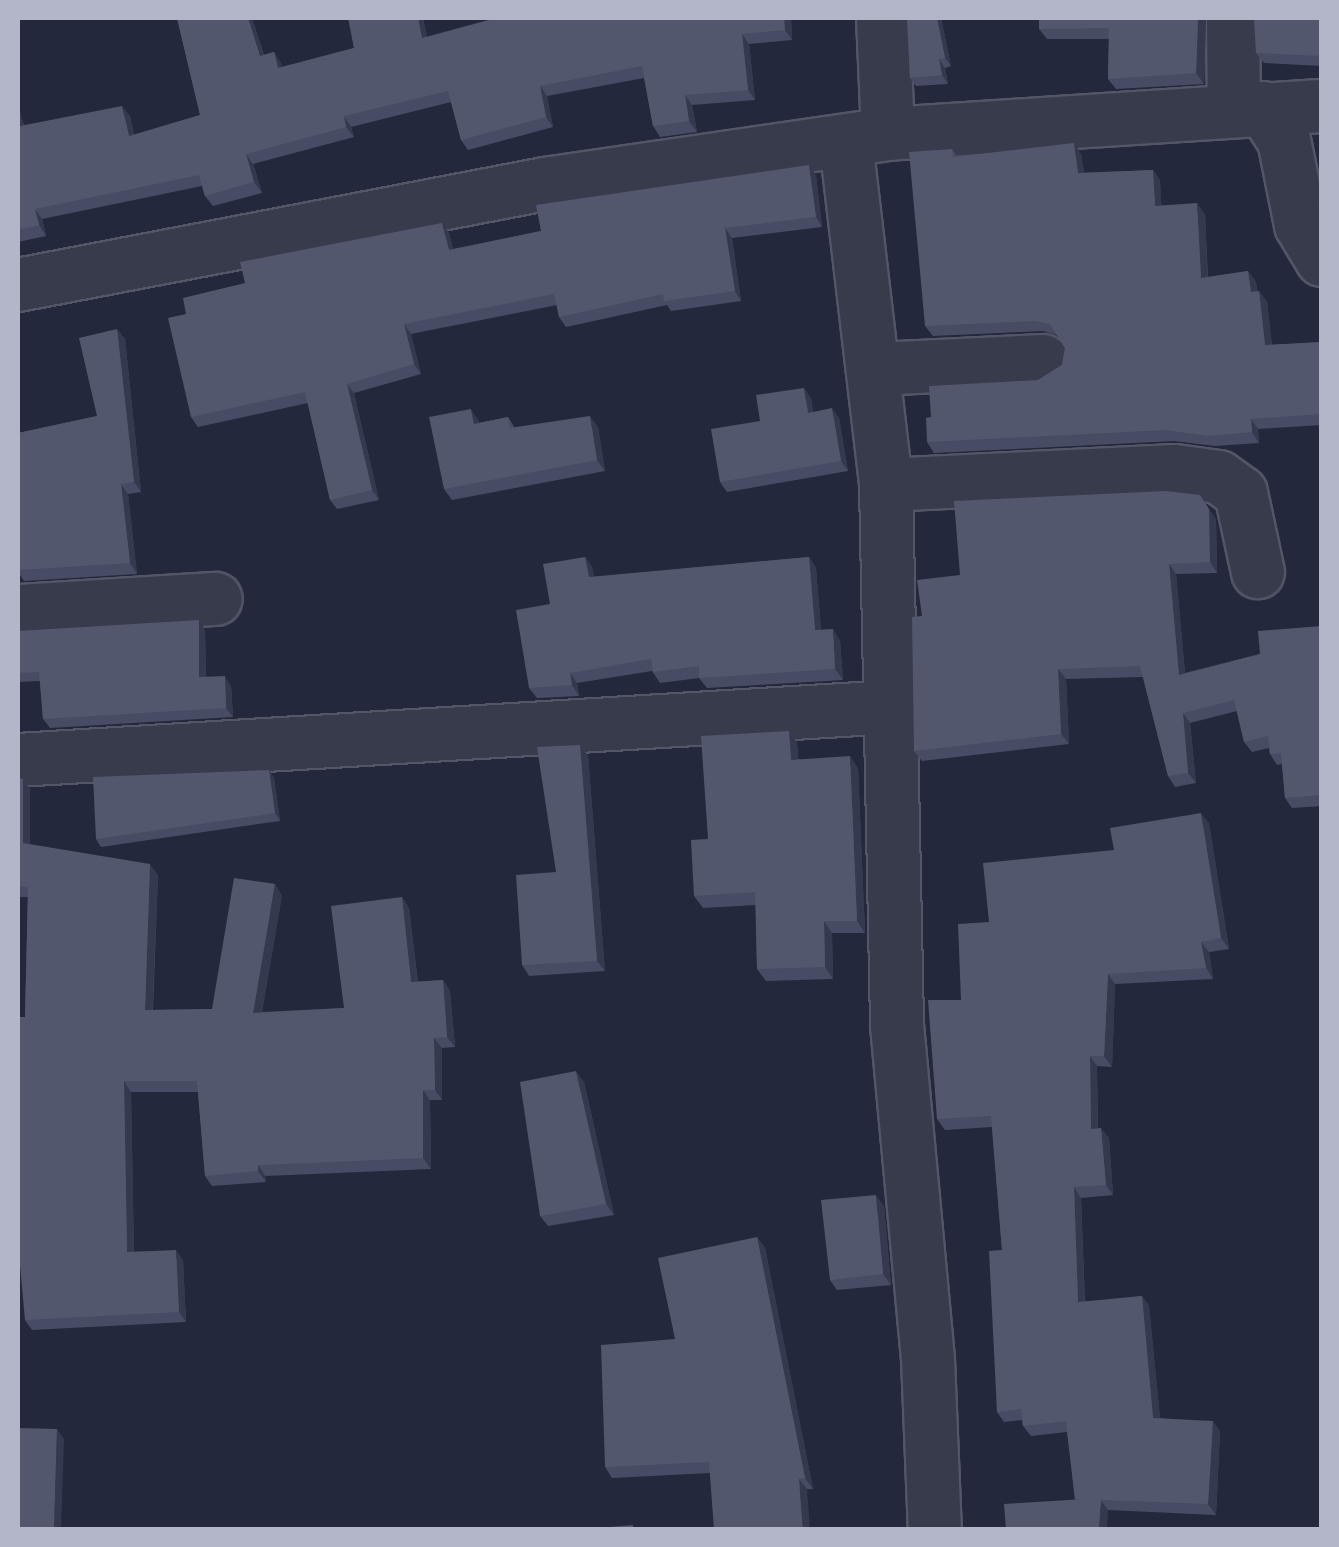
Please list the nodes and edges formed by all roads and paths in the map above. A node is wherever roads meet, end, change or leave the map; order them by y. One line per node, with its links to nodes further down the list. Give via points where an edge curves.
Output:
1 (884, 18): 5 (street)
2 (1234, 18): 4 (street)
3 (1322, 106): 4 (street)
4 (1248, 109): 5 (street); 6 (street, via 1284,140 1301,225)
5 (867, 138): 7 (street, via 544,184); 9 (street)
6 (1322, 260)
7 (18, 285)
8 (1043, 361): 9 (street)
9 (876, 370): 10 (street)
10 (886, 485): 11 (street, via 1175,470 1219,477 1241,494); 14 (street)
11 (1258, 572)
12 (216, 599): 13 (street)
13 (18, 610)
14 (892, 707): 15 (street); 16 (street, via 897,1024 928,1359)
15 (18, 760)
16 (935, 1530)

